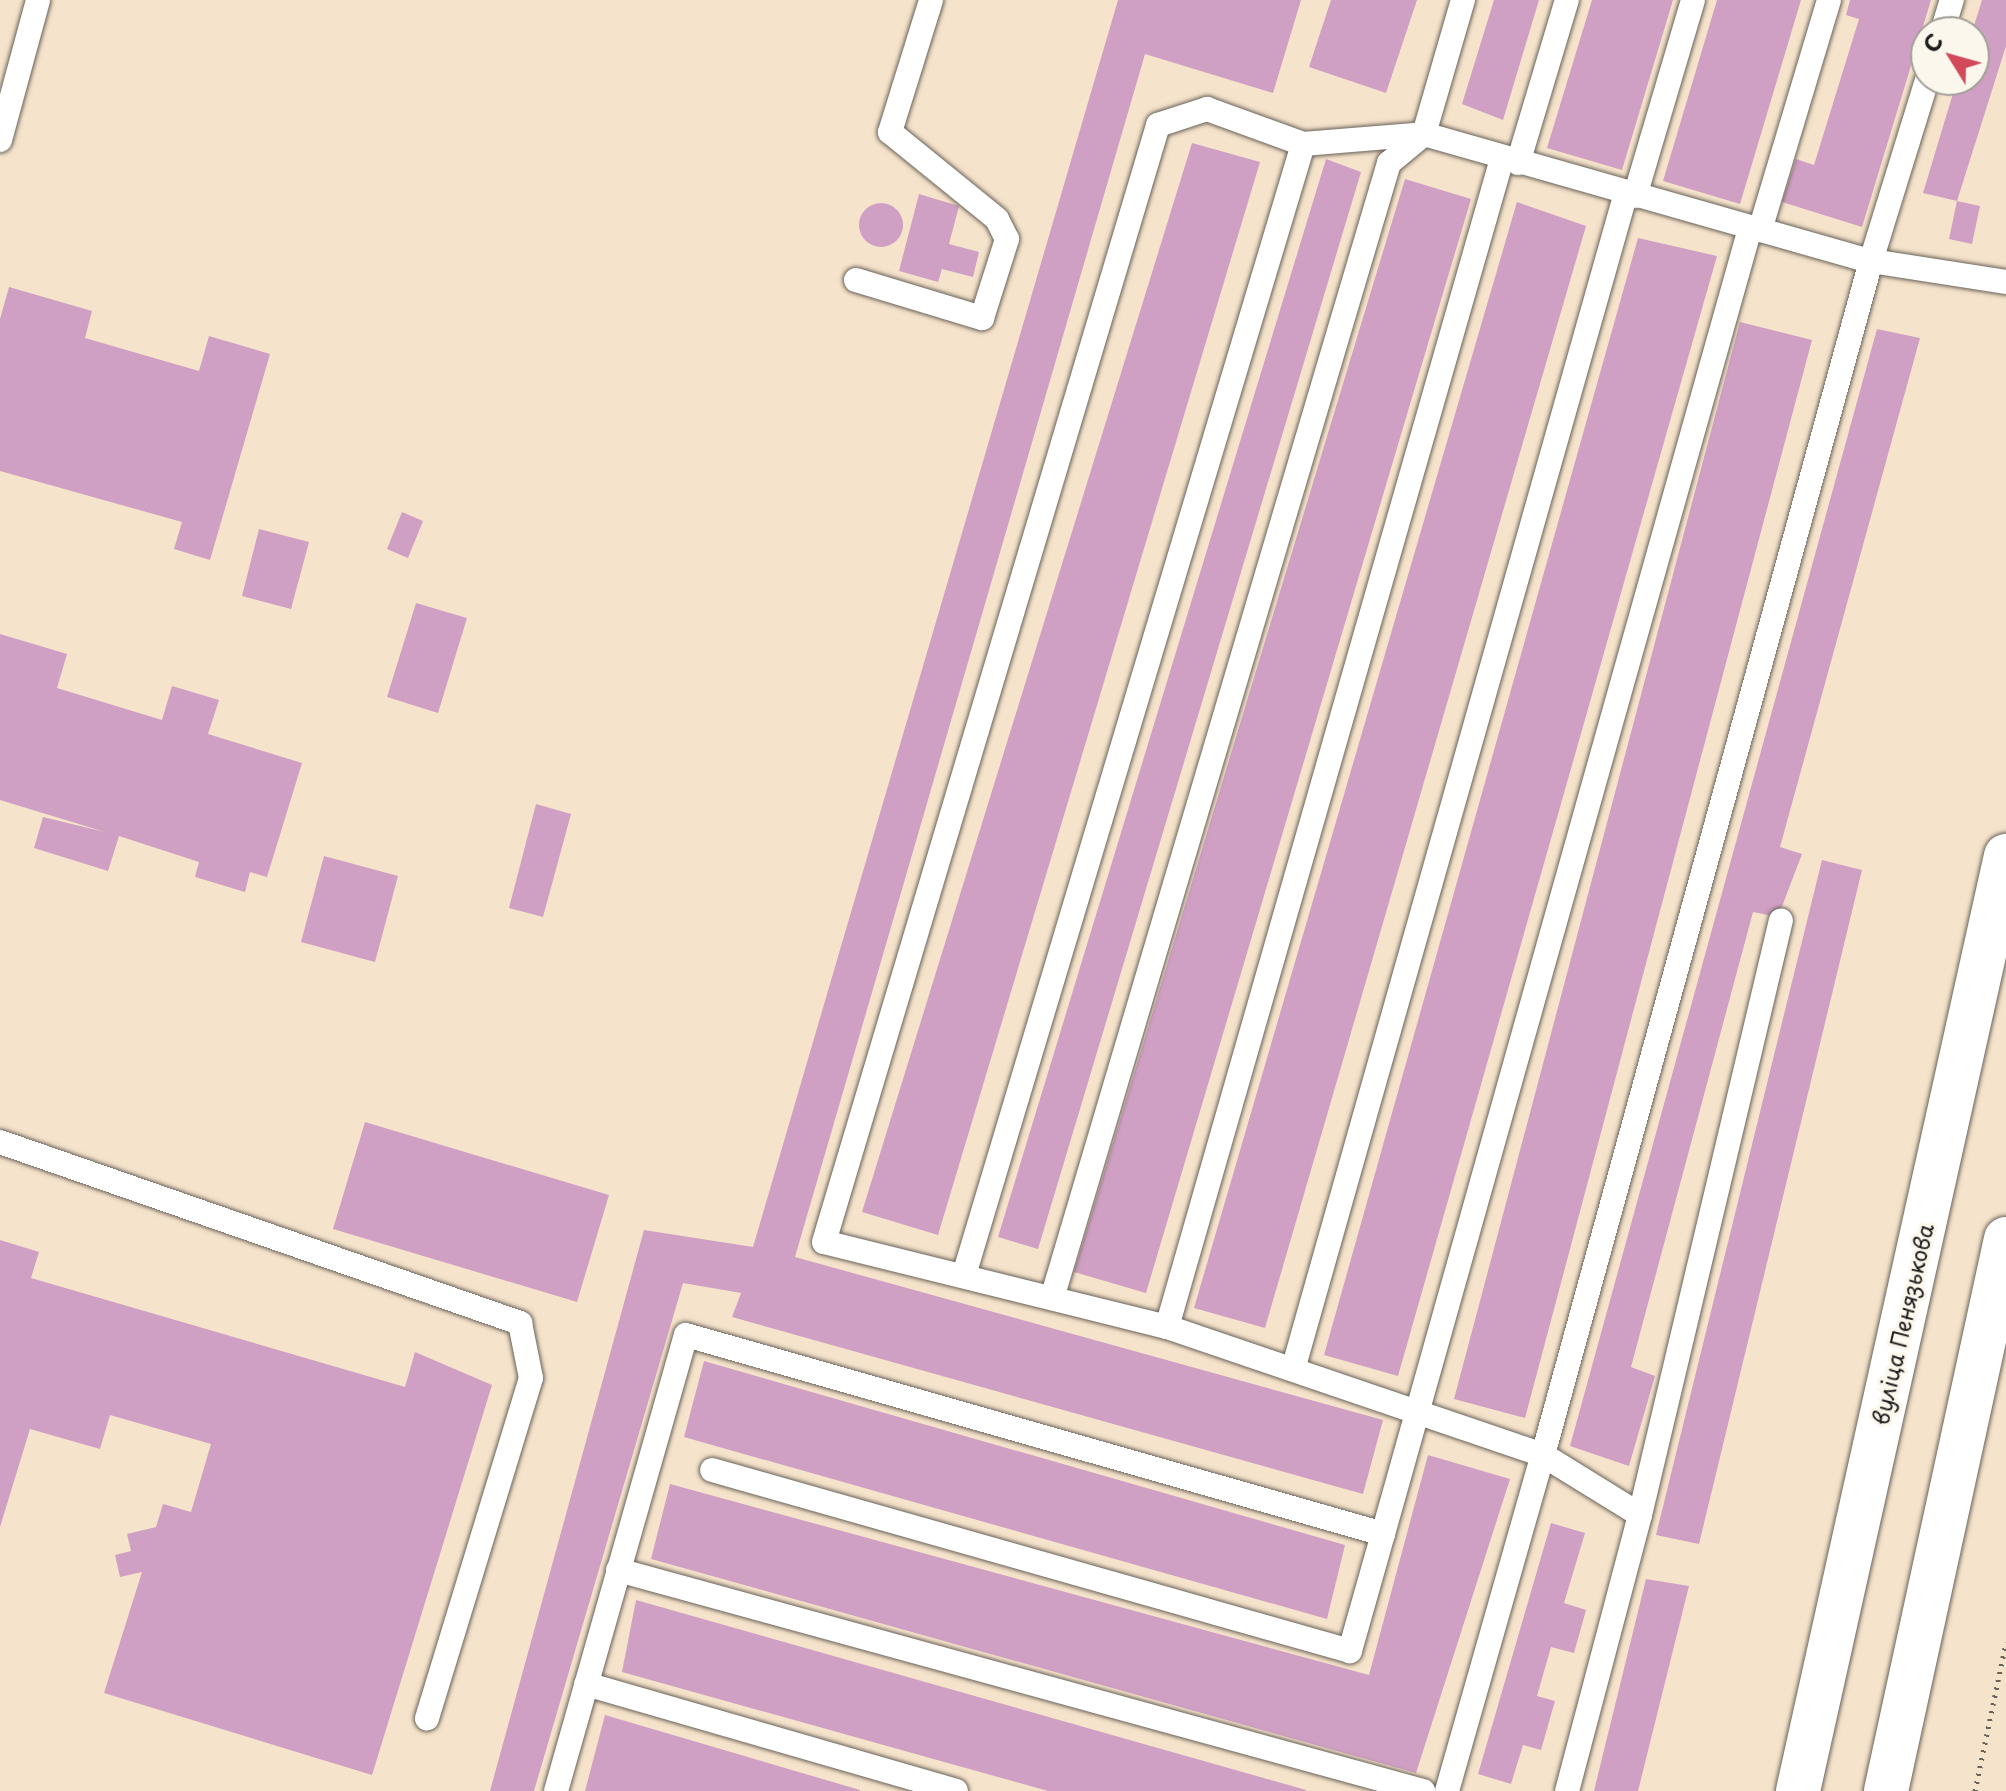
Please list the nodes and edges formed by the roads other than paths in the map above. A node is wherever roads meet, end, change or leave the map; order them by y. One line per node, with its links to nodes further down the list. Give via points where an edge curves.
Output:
1 (38, 0): 9 (lane)
2 (931, 0): 15 (lane, via 890,132 997,219 1007,239 982,318)
3 (1463, 0): 8 (lane)
4 (1567, 0): 11 (lane)
5 (1693, 0): 12 (lane)
6 (1829, 0): 13 (lane)
7 (1922, 96): 14 (lane)
8 (1424, 134): 10 (lane); 11 (lane); 22 (lane, via 1389,163)
9 (0, 140)
10 (1303, 144): 21 (lane); 21 (lane, via 1207,109 1158,125 1149,155 824,1242)
11 (1510, 161): 12 (lane); 23 (lane)
12 (1630, 194): 13 (lane); 24 (lane)
13 (1755, 229): 14 (lane); 25 (lane)
14 (1871, 261): 16 (lane); 26 (lane)
15 (856, 280)
16 (2006, 282)
17 (2006, 856): 38 (street, вуліца Пенязькова)
18 (1781, 920): 28 (lane)
19 (0, 1142): 32 (lane, via 520,1323 531,1378)
20 (2006, 1239): 39 (street)
21 (964, 1275): 22 (lane)
22 (1053, 1295): 23 (lane)
23 (1167, 1327): 24 (lane)
24 (1294, 1366): 25 (lane)
25 (1420, 1414): 26 (lane); 29 (lane)
26 (1543, 1455): 28 (lane); 36 (lane)
27 (712, 1470): 29 (lane, via 1350,1651)
28 (1640, 1515): 37 (lane)
29 (1383, 1534): 30 (lane, via 686,1335)
30 (618, 1570): 31 (lane); 35 (lane)
31 (586, 1684): 33 (lane); 34 (lane)
32 (427, 1718)
33 (556, 1791)
34 (956, 1791)
35 (1423, 1791)
36 (1447, 1791)
37 (1567, 1791)
38 (1798, 1791)
39 (1886, 1791)

